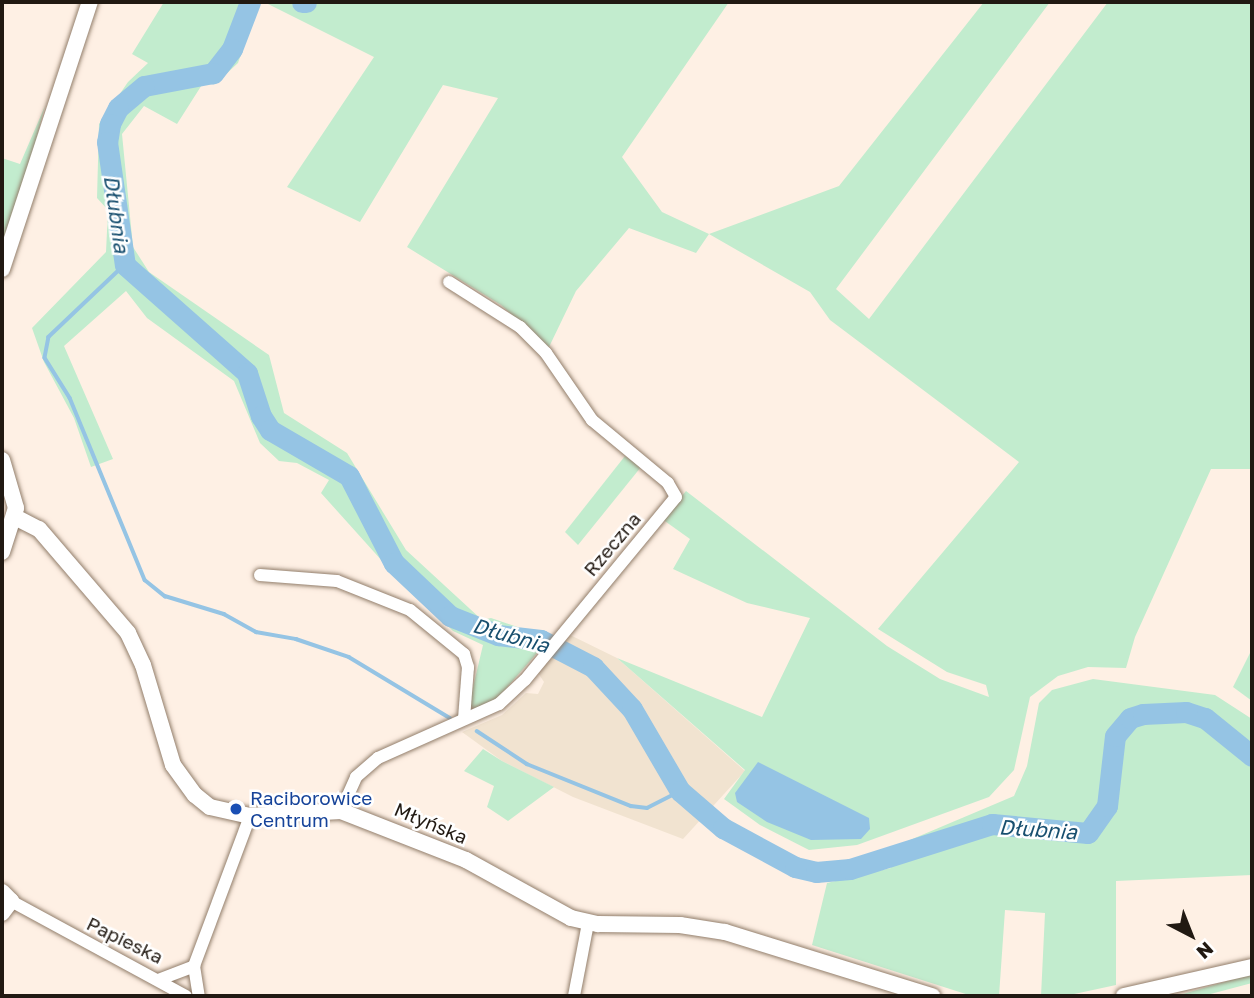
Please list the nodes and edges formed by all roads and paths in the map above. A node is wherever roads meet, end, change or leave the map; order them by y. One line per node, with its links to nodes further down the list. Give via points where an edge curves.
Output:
1 (90, 2): 2 (street)
2 (2, 269)
3 (449, 282): 8 (street, Rzeczna, via 520,327 546,353 609,437 676,491 648,531 499,704)
4 (2, 460): 5 (street, via 14,489)
5 (15, 517): 6 (street); 10 (street, Młyńska, via 39,529 128,633 143,665 173,765 187,786 210,807)
6 (2, 552)
7 (260, 575): 8 (street, via 337,581 410,610 464,654 468,667)
8 (464, 719): 9 (street, Rzeczna, via 378,758 356,777)
9 (341, 811): 10 (street, Młyńska); 12 (street, Młyńska, via 466,860 557,912)
10 (250, 816): 13 (street)
11 (5, 902): 15 (street, Papieska)
12 (588, 923): 18 (street); 19 (street, Młyńska, via 680,925 725,932)
13 (194, 966): 15 (street, Papieska); 17 (street)
14 (1252, 967): 20 (street)
15 (158, 980): 16 (street)
16 (186, 996)
17 (199, 996)
18 (575, 996)
19 (932, 996)
20 (1124, 996)

